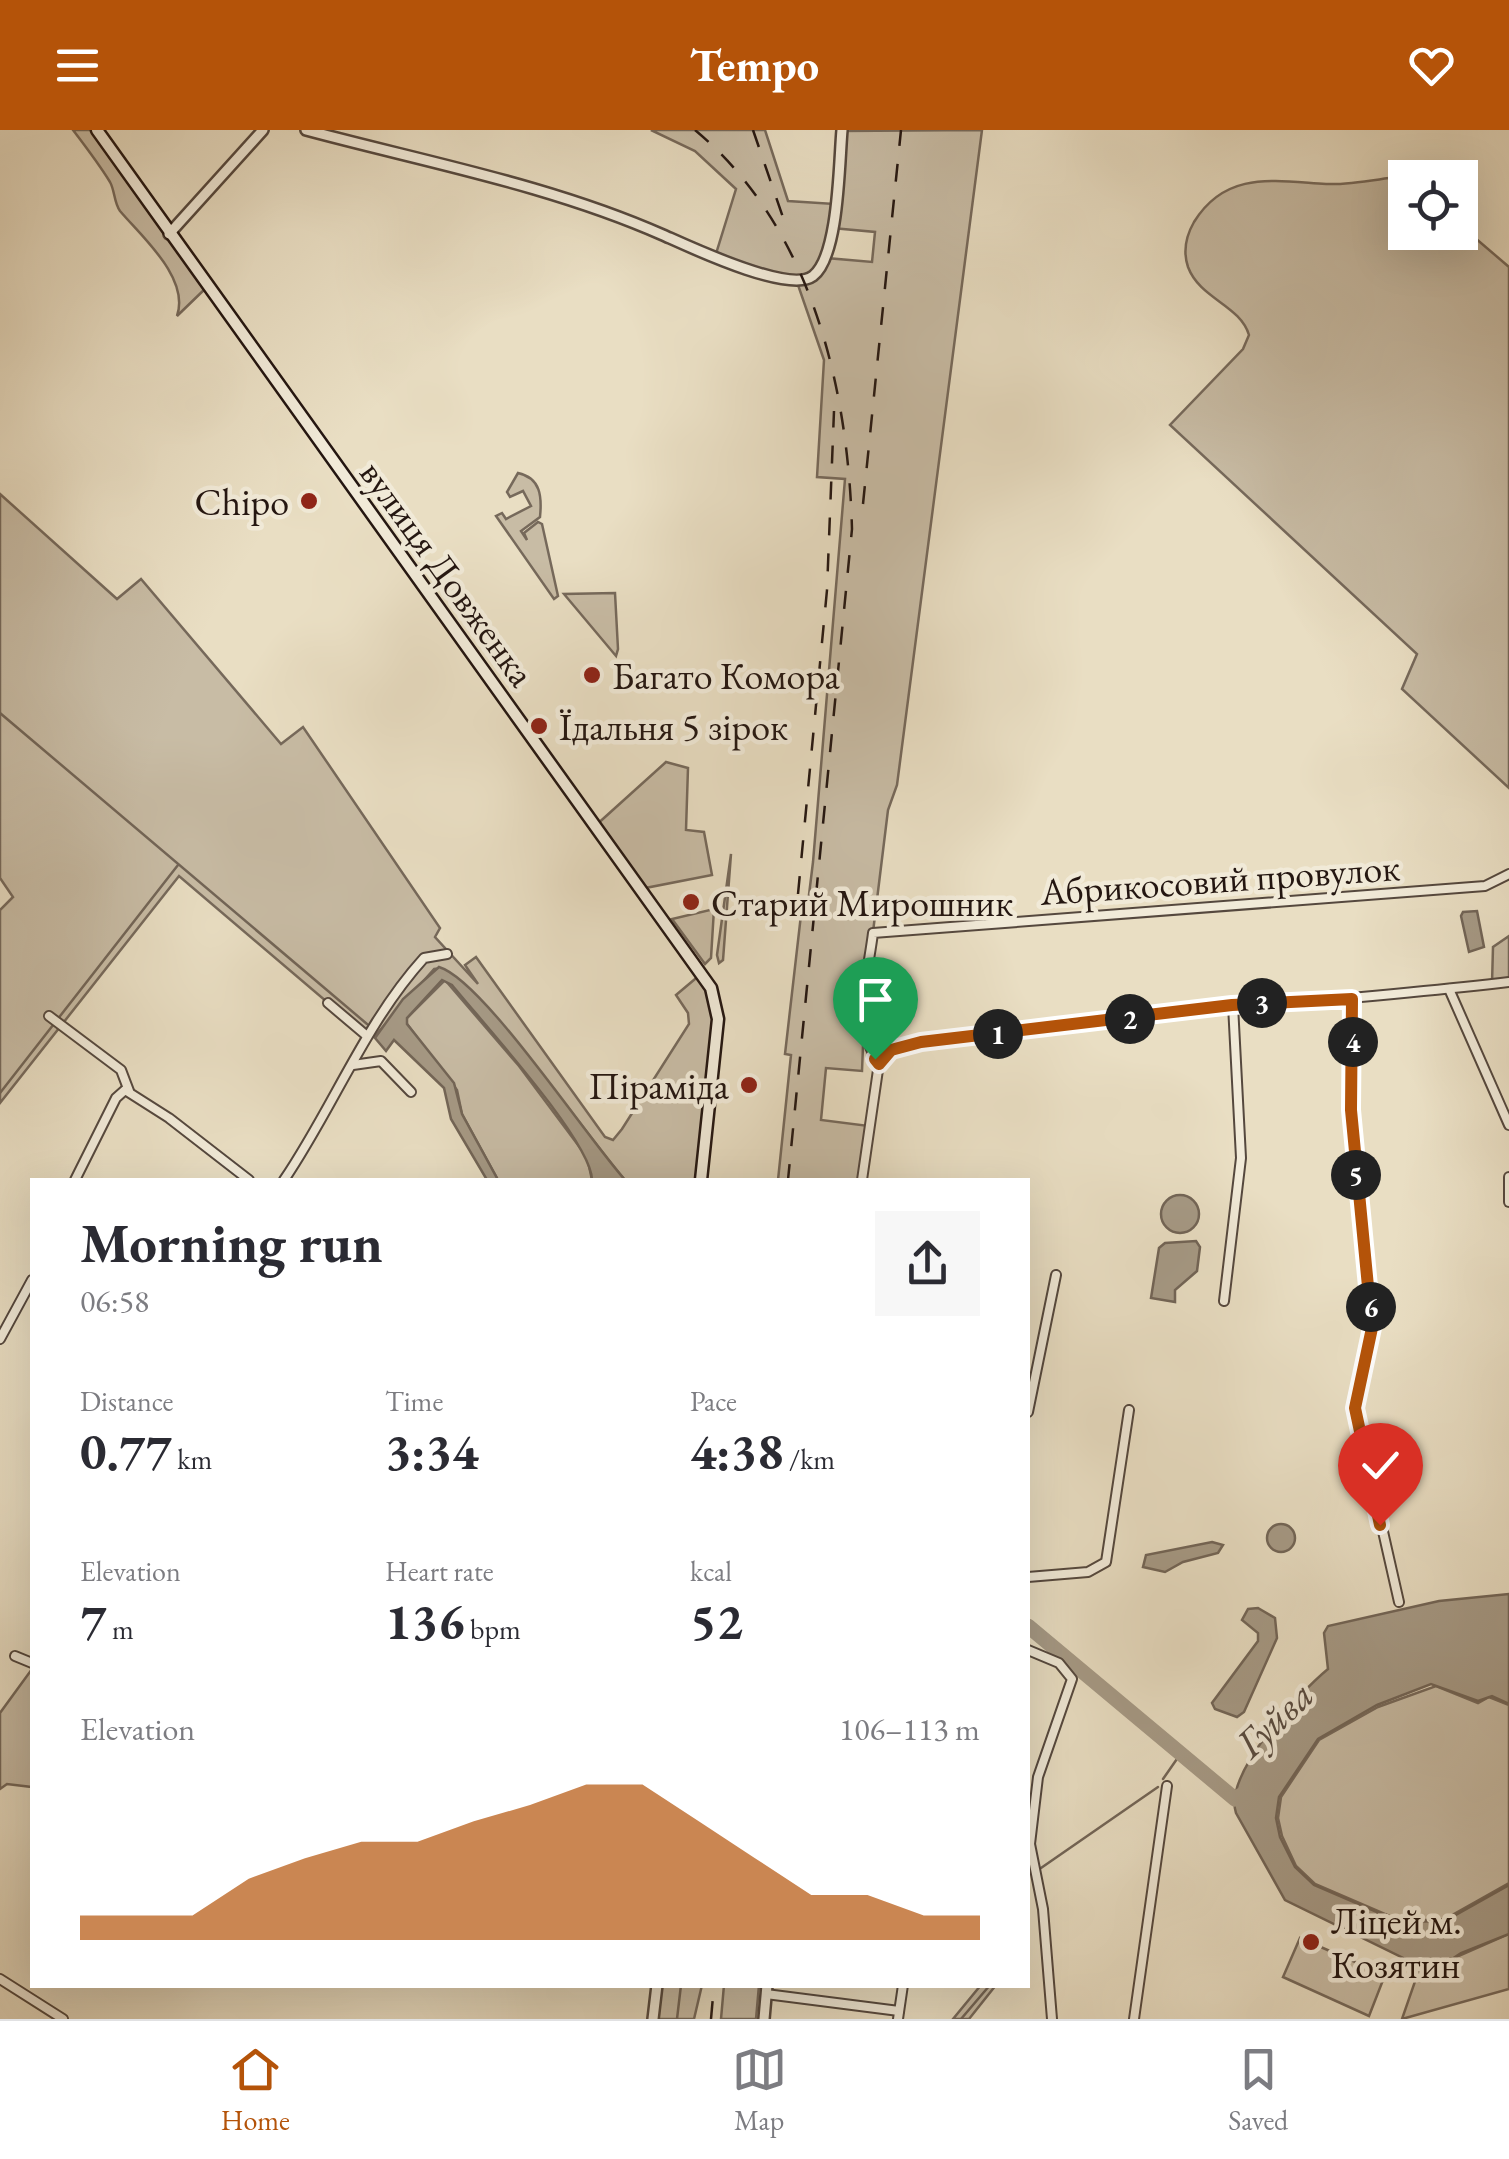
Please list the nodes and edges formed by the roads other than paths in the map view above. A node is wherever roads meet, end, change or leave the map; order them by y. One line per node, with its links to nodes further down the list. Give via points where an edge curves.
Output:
1 (97, 130): 5 (main road, вулиця Довженка)
2 (263, 130): 5 (street)
3 (306, 130): 4 (street, via 594,207 715,258 797,282 812,277 828,254)
4 (842, 130)
5 (169, 234): 26 (main road, вулиця Довженка, via 709,985 718,1020)
6 (1509, 874): 15 (street, Абрикосовий провулок, via 1485,886 874,933 864,1016)
7 (447, 954): 14 (street, via 424,958)
8 (1509, 982): 9 (street)
9 (1449, 990): 10 (street); 19 (street)
10 (1352, 999): 12 (street); 36 (street, via 1351,1110 1372,1328 1355,1408)
11 (328, 1003): 14 (street)
12 (1232, 1005): 15 (street, via 903,1045); 31 (street, via 1241,1158)
13 (55, 1020): 17 (street, via 121,1070)
14 (367, 1036): 16 (street)
15 (879, 1064): 27 (street)
16 (353, 1065): 18 (street, via 381,1061); 25 (street)
17 (128, 1091): 20 (street); 22 (street, via 117,1096)
18 (411, 1092)
19 (1509, 1124)
20 (233, 1167): 23 (street); 24 (street)
21 (1509, 1177): 28 (street)
22 (76, 1178)
23 (227, 1178)
24 (247, 1178)
25 (285, 1178)
26 (701, 1178)
27 (862, 1178)
28 (1509, 1202)
29 (1056, 1275): 33 (street)
30 (30, 1284): 32 (street)
31 (1224, 1300)
32 (0, 1339)
33 (1030, 1402)
34 (1129, 1410): 35 (street, via 1106,1562 1088,1572)
35 (1030, 1577)
36 (1399, 1602)
37 (1030, 1651): 42 (street, via 1059,1663 1072,1679 1038,1778)
38 (15, 1656): 39 (street)
39 (30, 1661)
40 (1168, 1786): 54 (street)
41 (1030, 1844): 53 (street)
42 (1030, 1844)
43 (0, 1978): 47 (street)
44 (657, 1988): 51 (street)
45 (902, 1988): 48 (street)
46 (767, 1990): 48 (street); 52 (street)
47 (47, 2008): 49 (street); 50 (street)
48 (899, 2015)
49 (44, 2019)
50 (64, 2019)
51 (653, 2019)
52 (764, 2019)
53 (1052, 2019)
54 (1134, 2019)

